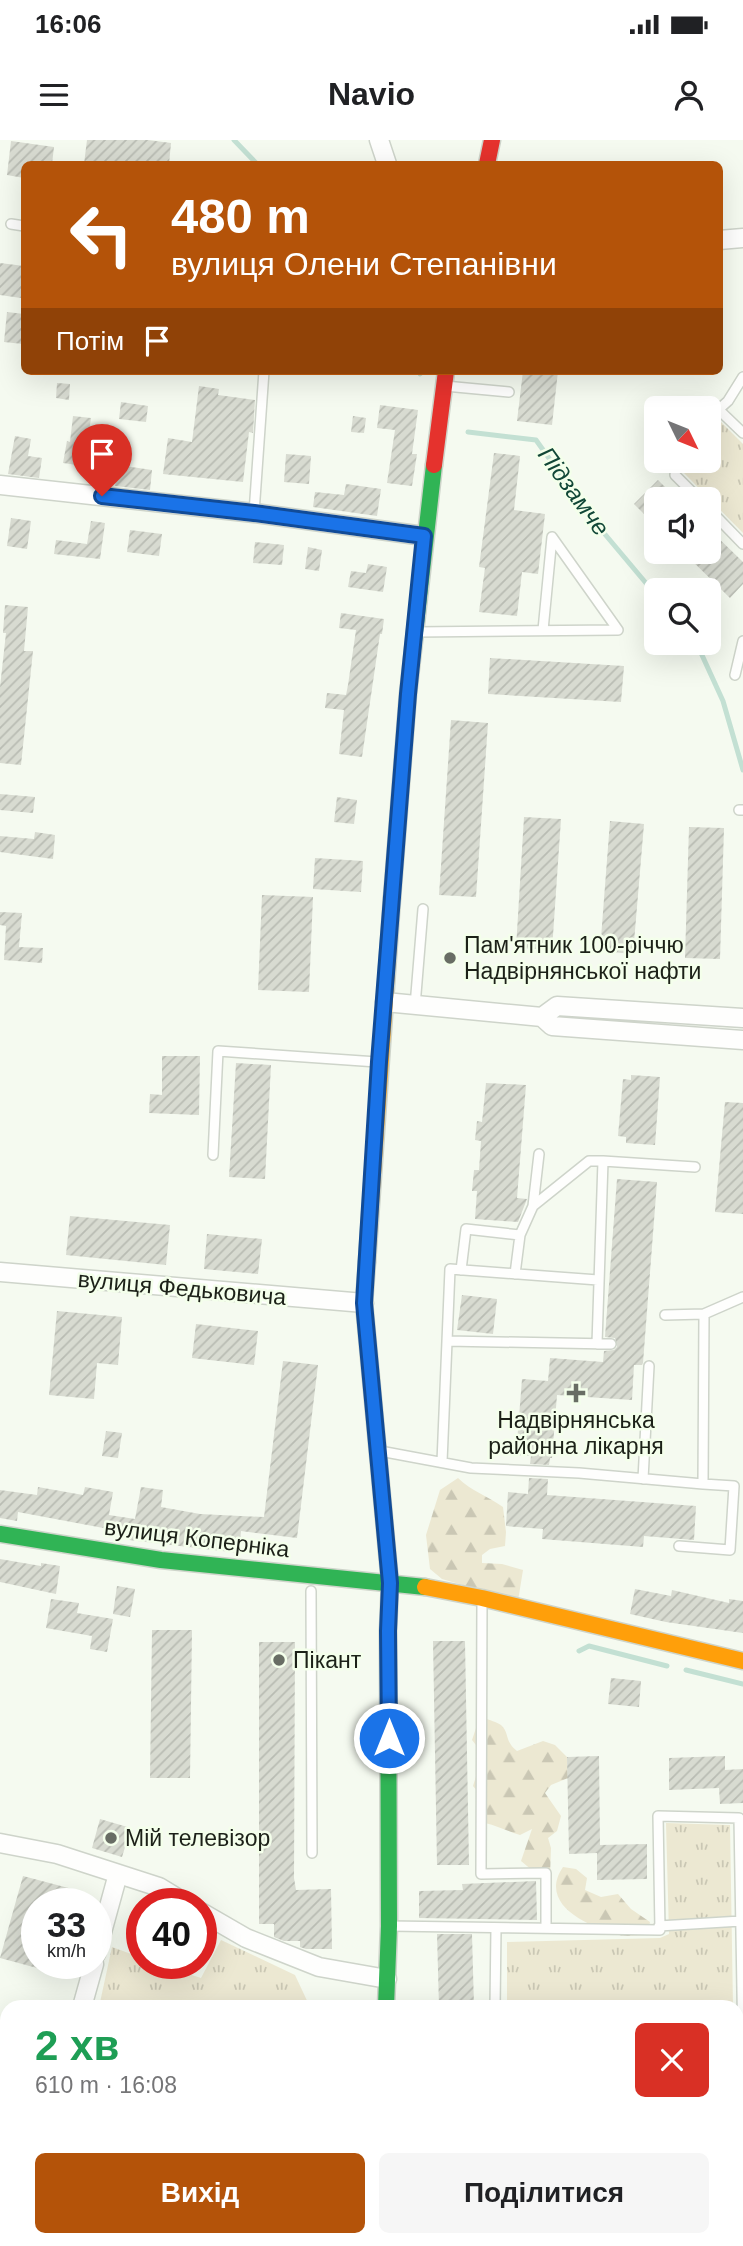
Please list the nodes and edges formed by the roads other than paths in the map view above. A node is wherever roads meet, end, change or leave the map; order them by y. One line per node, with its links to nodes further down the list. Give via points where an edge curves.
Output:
1 (379, 140): 3 (street)
2 (492, 140): 4 (street)
3 (386, 161)
4 (488, 161)
5 (11, 224): 6 (lane)
6 (21, 226)
7 (743, 238): 8 (street)
8 (723, 240)
9 (723, 241): 10 (street)
10 (743, 254)
11 (264, 375): 21 (lane)
12 (743, 377): 15 (lane)
13 (445, 379): 14 (lane); 23 (street)
14 (509, 393)
15 (721, 407)
16 (721, 412): 17 (lane)
17 (743, 433)
18 (675, 473): 20 (lane)
19 (0, 485): 21 (street)
20 (687, 487)
21 (254, 513): 23 (street)
22 (721, 521): 24 (lane)
23 (424, 536): 26 (street)
24 (743, 544)
25 (543, 630): 25 (lane, via 618,630 552,537 547,590); 26 (lane)
26 (414, 632): 30 (street)
27 (743, 641): 28 (lane)
28 (735, 675)
29 (423, 909): 31 (lane)
30 (385, 1002): 31 (street); 35 (street)
31 (415, 1006): 32 (street)
32 (542, 1017): 33 (street, via 558,1006); 34 (street, via 552,1026)
33 (743, 1018)
34 (743, 1040)
35 (379, 1062): 36 (lane, via 218,1051); 49 (street)
36 (213, 1154)
37 (539, 1154): 40 (lane)
38 (603, 1161): 39 (lane); 41 (lane, via 589,1161); 47 (lane)
39 (695, 1167)
40 (535, 1190): 41 (lane); 42 (lane)
41 (552, 1191): 42 (lane)
42 (533, 1206): 43 (lane)
43 (520, 1235): 44 (lane, via 466,1229); 46 (lane)
44 (461, 1270): 46 (lane); 52 (lane, via 450,1269)
45 (0, 1272): 49 (street, вулиця Федьковича)
46 (515, 1274): 47 (lane)
47 (598, 1280): 53 (lane)
48 (743, 1297): 50 (lane)
49 (364, 1303): 56 (street)
50 (704, 1314): 51 (lane); 59 (lane)
51 (665, 1315)
52 (447, 1341): 53 (lane); 57 (lane)
53 (597, 1344): 54 (lane)
54 (611, 1344)
55 (649, 1366): 58 (lane)
56 (377, 1451): 57 (lane); 62 (street)
57 (442, 1462): 58 (lane, via 471,1468)
58 (643, 1479): 59 (lane)
59 (703, 1484): 61 (lane, via 734,1486 730,1550)
60 (0, 1534): 62 (street, вулиця Коперніка, via 161,1560)
61 (679, 1546)
62 (390, 1583): 64 (street, вулиця Коперніка); 73 (street)
63 (311, 1591): 67 (lane)
64 (482, 1598): 65 (street, вулиця Коперніка); 76 (lane, via 481,1874 546,1873)
65 (743, 1661)
66 (0, 1843): 68 (street, via 57,1854)
67 (312, 1853)
68 (118, 1874): 69 (street); 70 (street)
69 (161, 1888)
70 (112, 1896)
71 (217, 1921): 78 (street, via 319,1967)
72 (741, 1921): 74 (lane); 74 (lane, via 739,1818 658,1816); 82 (lane)
73 (388, 1926): 75 (lane); 78 (street)
74 (659, 1926): 76 (lane, via 660,1930)
75 (496, 1927): 76 (lane); 81 (lane)
76 (547, 1928)
77 (90, 1979): 79 (street)
78 (387, 1979): 80 (street)
79 (84, 2000)
80 (386, 2000)
81 (495, 2000)
82 (742, 2000)

